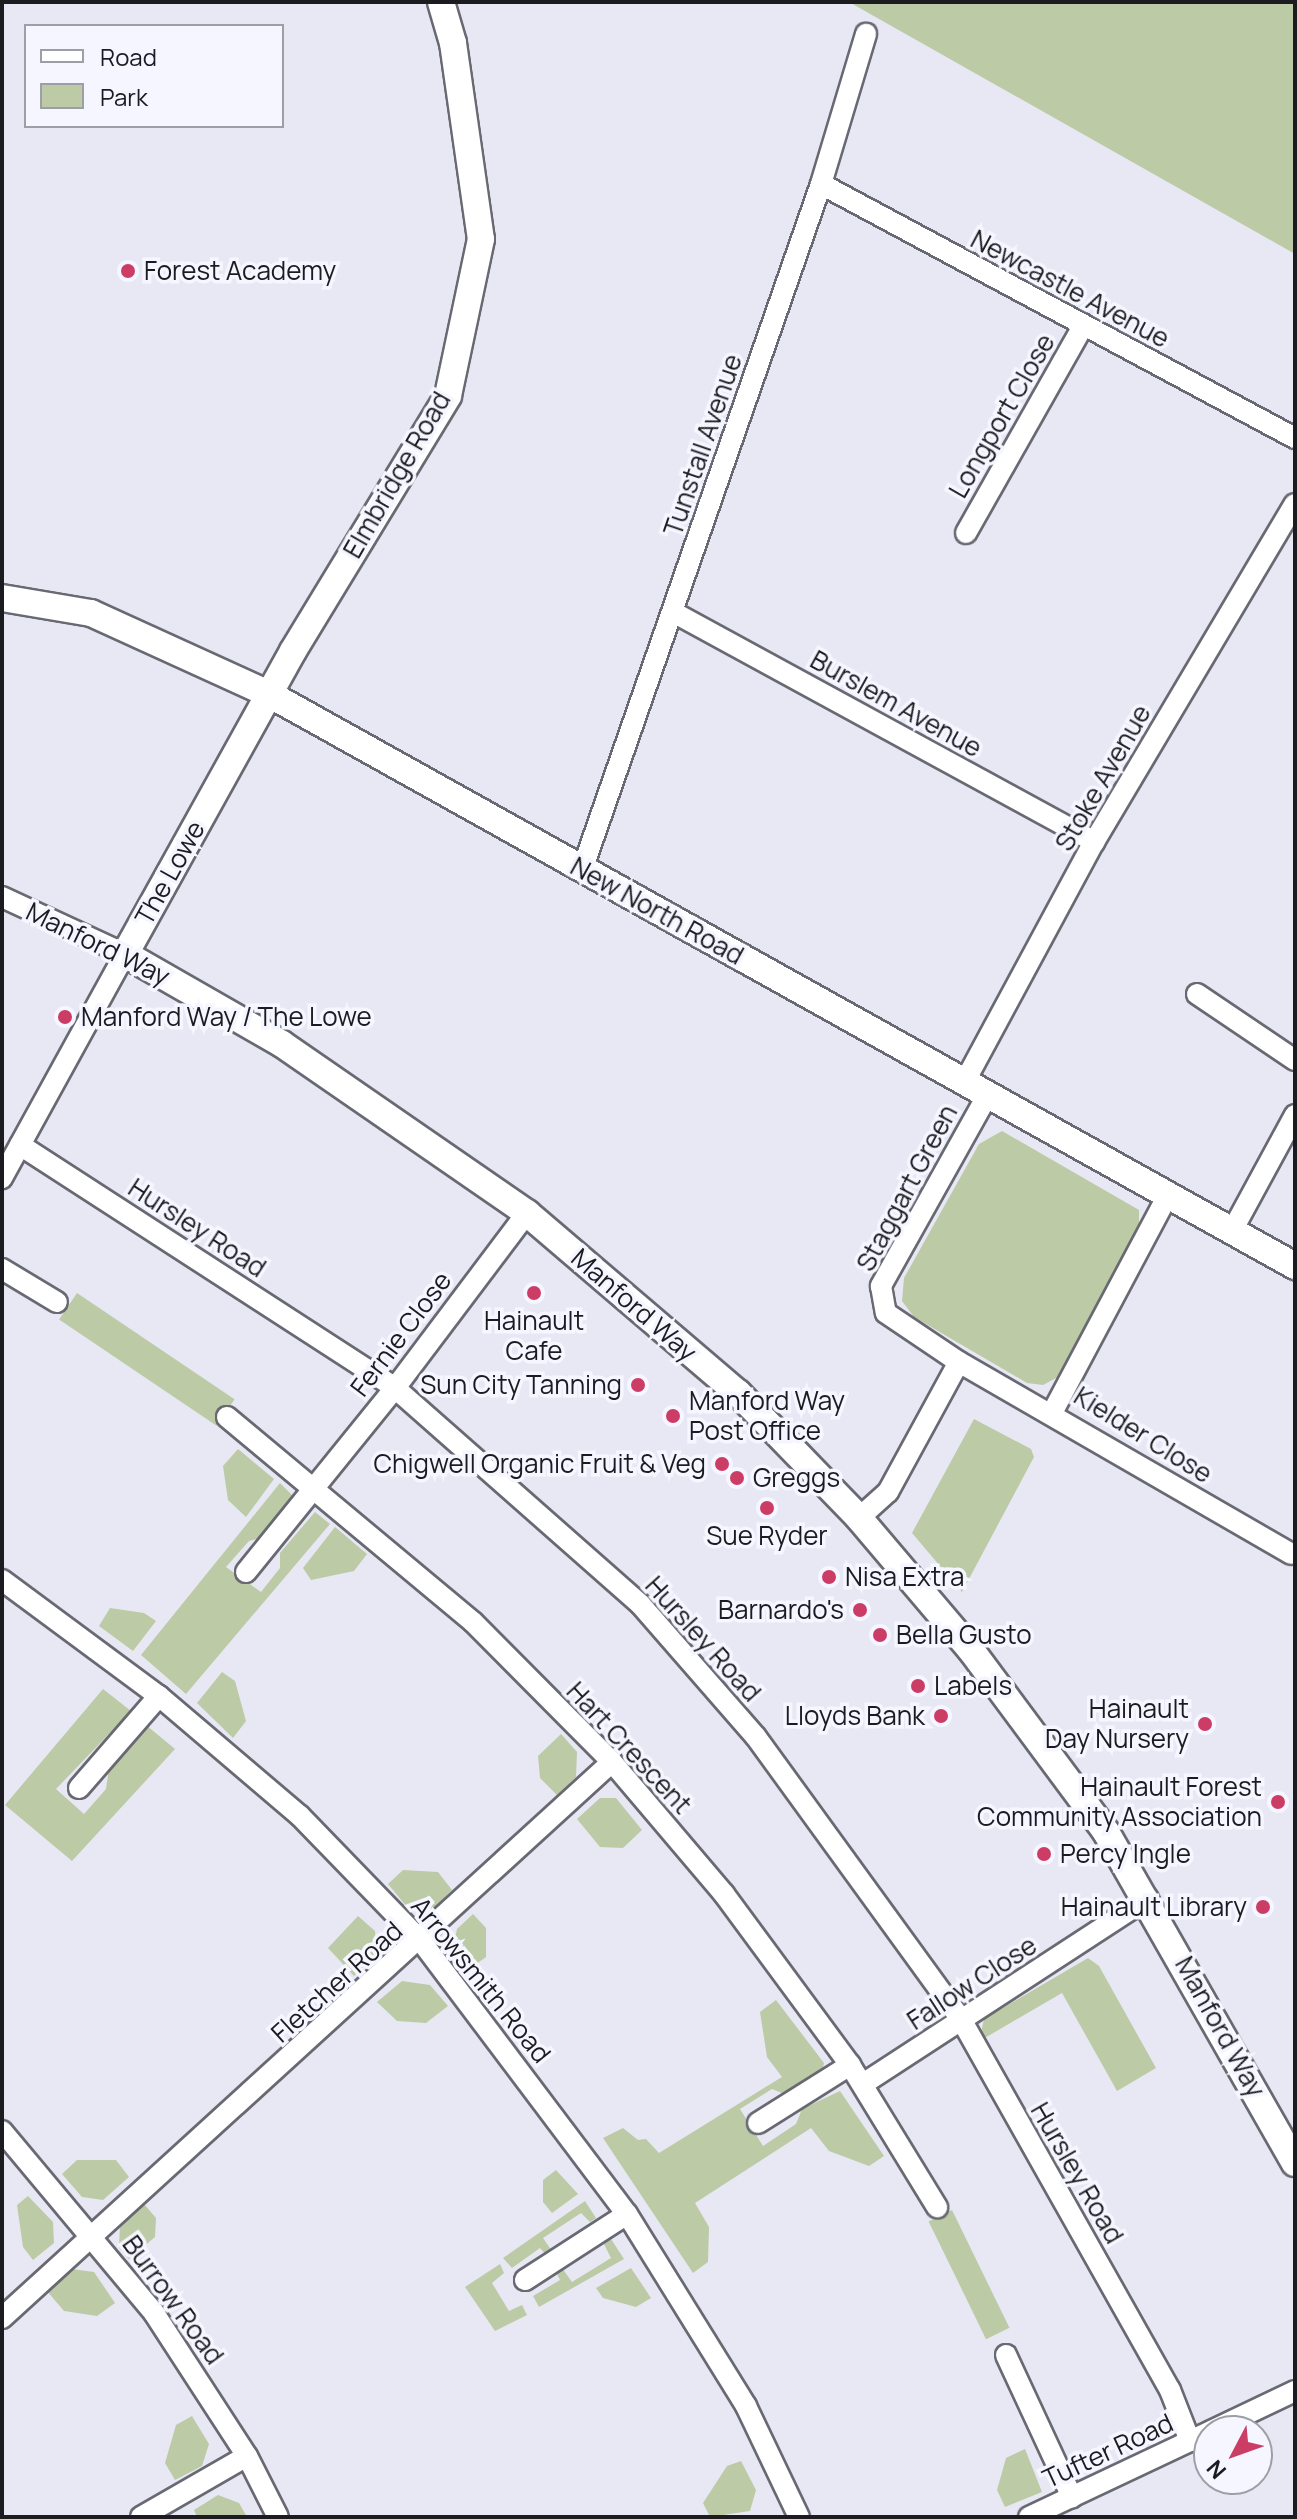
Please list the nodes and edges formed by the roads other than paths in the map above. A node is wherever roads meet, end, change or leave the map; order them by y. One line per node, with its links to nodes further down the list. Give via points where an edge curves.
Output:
1 (441, 2): 10 (street, Elmbridge Road, via 453,43 481,239 448,396)
2 (866, 34): 3 (street, Tunstall Avenue)
3 (821, 184): 4 (street, Newcastle Avenue); 9 (street, Tunstall Avenue)
4 (1083, 326): 5 (street, Newcastle Avenue); 7 (street, Longport Close)
5 (1295, 438)
6 (1295, 504): 11 (street, Stoke Avenue)
7 (966, 533)
8 (2, 598): 10 (street, New North Road, via 91,613)
9 (673, 612): 11 (street, Burslem Avenue); 12 (street, Tunstall Avenue)
10 (269, 694): 12 (street, New North Road); 14 (street, The Lowe)
11 (1094, 842): 17 (street, Stoke Avenue)
12 (582, 870): 17 (street, New North Road)
13 (2, 897): 14 (street, Manford Way)
14 (125, 954): 19 (street, The Lowe); 22 (street, Manford Way, via 282,1044)
15 (1197, 994): 16 (street)
16 (1295, 1060)
17 (976, 1090): 21 (street, New North Road); 27 (street, Staggart Green, via 881,1286 880,1298 898,1326)
18 (1295, 1115): 23 (street)
19 (20, 1145): 20 (street, The Lowe); 28 (street, Hursley Road)
20 (2, 1178)
21 (1168, 1195): 23 (street, New North Road); 29 (street, Kielder Close)
22 (527, 1213): 28 (street, Fernie Close); 32 (street, Manford Way, via 738,1393)
23 (1232, 1231): 24 (street, New North Road)
24 (1295, 1266)
25 (2, 1269): 26 (street)
26 (57, 1302)
27 (959, 1362): 29 (street, Staggart Green); 32 (street, via 888,1492)
28 (395, 1388): 31 (street, Fernie Close); 41 (street, Hursley Road, via 640,1604 756,1737)
29 (1052, 1413): 33 (street, Kielder Close)
30 (227, 1417): 31 (street, Hart Crescent)
31 (315, 1486): 34 (street, Fernie Close); 37 (street, Hart Crescent, via 473,1622)
32 (859, 1518): 39 (street, Manford Way, via 971,1650)
33 (1292, 1554)
34 (246, 1572)
35 (2, 1580): 36 (street, Arrowsmith Road)
36 (159, 1696): 38 (street); 40 (street, Arrowsmith Road, via 300,1816)
37 (612, 1762): 40 (street, Fletcher Road); 42 (street, Hart Crescent, via 724,1894)
38 (79, 1788)
39 (1148, 1898): 41 (street, Fallow Close); 46 (street, Manford Way)
40 (421, 1941): 48 (street, Arrowsmith Road); 49 (street, Fletcher Road)
41 (962, 2021): 43 (street, Fallow Close); 56 (street, Hursley Road, via 1170,2390)
42 (850, 2065): 43 (street, Hart Crescent); 44 (street)
43 (863, 2084): 47 (street, Hart Crescent)
44 (758, 2123)
45 (2, 2131): 49 (street, Burrow Road)
46 (1295, 2163)
47 (937, 2207)
48 (627, 2214): 50 (street); 59 (street, Arrowsmith Road, via 746,2406)
49 (94, 2237): 51 (street, Fletcher Road); 57 (street, Burrow Road, via 154,2313)
50 (525, 2280)
51 (2, 2318)
52 (1006, 2355): 58 (street)
53 (1295, 2391): 54 (street, Tufter Road)
54 (1245, 2415)
55 (1193, 2440): 56 (street, Tufter Road)
56 (1190, 2441): 58 (street, Tufter Road)
57 (247, 2456): 60 (street); 61 (street, Burrow Road)
58 (1072, 2497): 62 (street, Tufter Road)
59 (792, 2515)
60 (141, 2517)
61 (278, 2517)
62 (1029, 2517)

